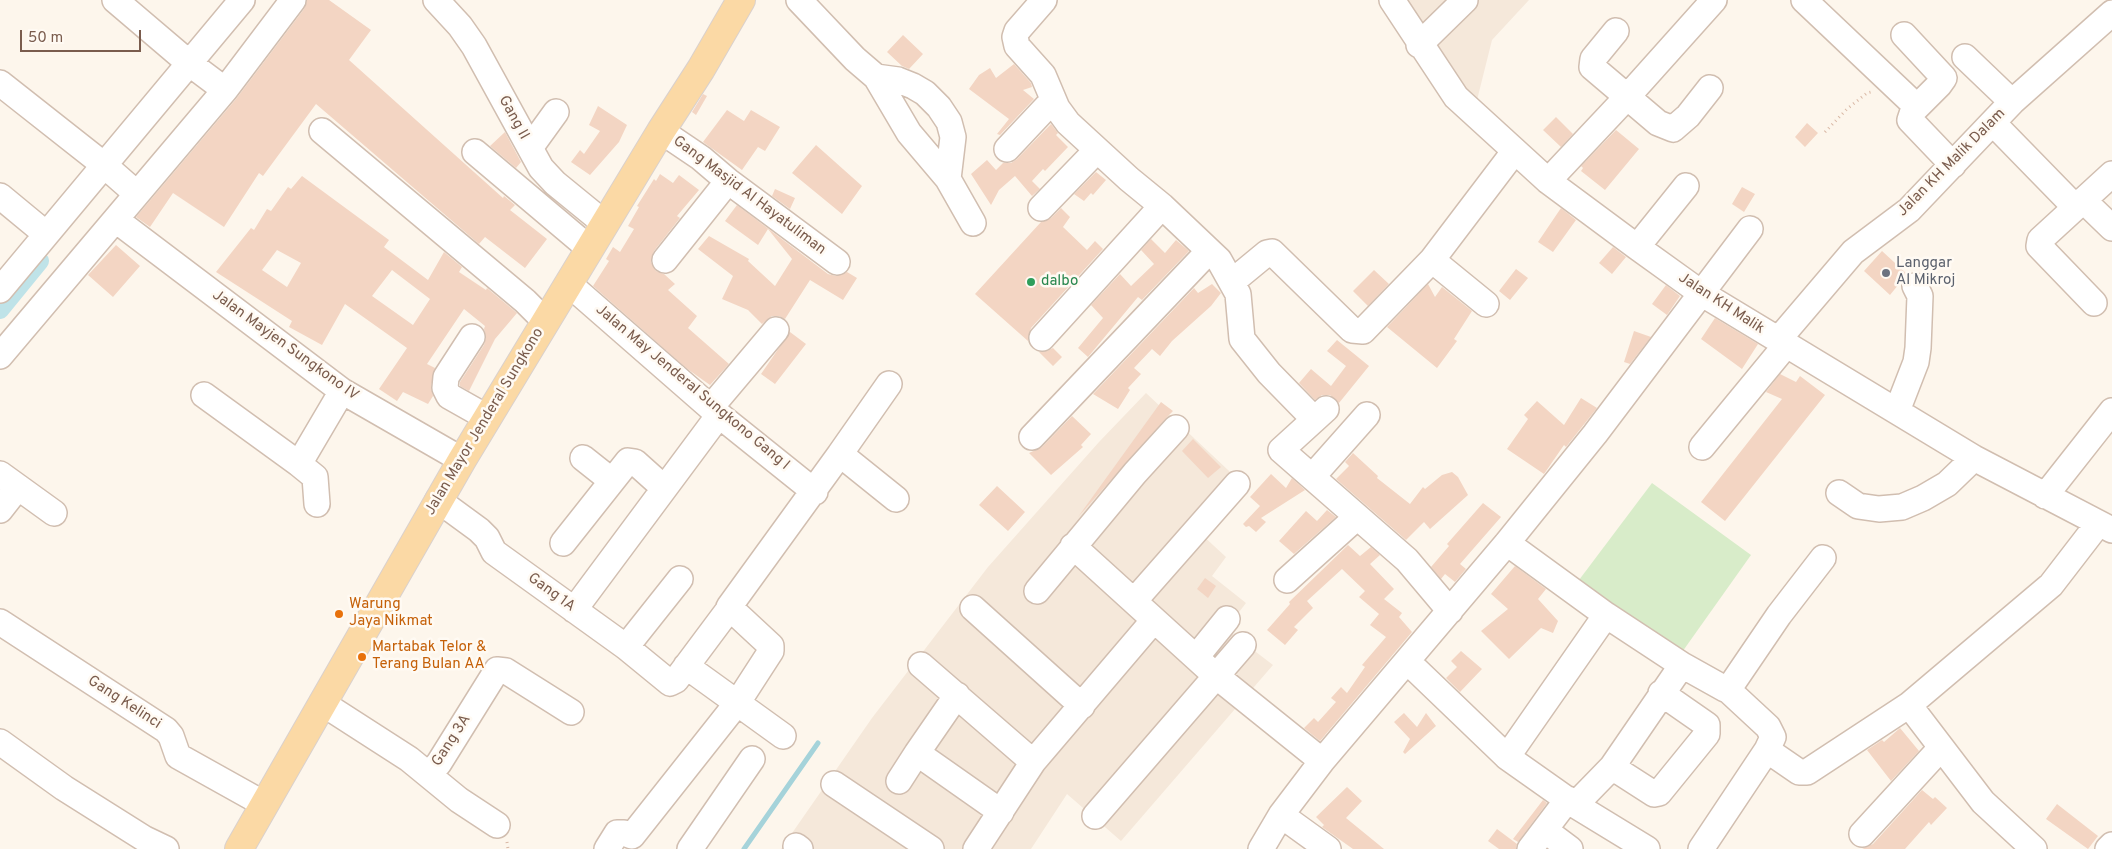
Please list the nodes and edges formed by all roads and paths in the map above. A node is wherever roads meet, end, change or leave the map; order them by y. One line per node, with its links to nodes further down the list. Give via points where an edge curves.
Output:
1 (115, 0): 17 (street)
2 (242, 0): 17 (street)
3 (293, 0): 20 (street)
4 (436, 0): 32 (street, Gang II, via 474,46)
5 (741, 0): 29 (main road, Jalan Mayor Jenderal Sungkono)
6 (799, 0): 18 (street)
7 (1044, 0): 24 (street, via 1017,31 1015,42 1043,75)
8 (1392, 0): 15 (street, Jalan KH Malik)
9 (1465, 0): 15 (street)
10 (1714, 0): 23 (street)
11 (1804, 0): 26 (street)
12 (2112, 13): 25 (street, Jalan KH Malik Dalam)
13 (1616, 31): 23 (street, via 1591,64)
14 (1904, 35): 26 (street, via 1944,78)
15 (1419, 45): 36 (street, Jalan KH Malik, via 1456,97)
16 (1965, 57): 25 (street)
17 (193, 66): 20 (street); 38 (street)
18 (876, 77): 40 (street, via 909,133); 40 (street, via 912,86 939,107 949,122 953,137)
19 (0, 83): 38 (street)
20 (223, 88): 44 (street)
21 (1710, 88): 23 (street, via 1688,116 1673,128 1658,123)
22 (1877, 92): 31 (path, via 1866,93)
23 (1628, 96): 42 (street)
24 (1053, 100): 33 (street); 34 (street, via 1068,123)
25 (2012, 102): 28 (street, Jalan KH Malik Dalam)
26 (1917, 107): 37 (street, via 1910,120)
27 (556, 112): 32 (street)
28 (1993, 123): 37 (street, Jalan KH Malik Dalam); 46 (street)
29 (661, 130): 41 (street, Gang Masjid Al Hayatuliman); 50 (main road, Jalan Mayor Jenderal Sungkono)
30 (322, 131): 68 (street)
31 (1825, 132)
32 (530, 148): 50 (street, Gang II, via 554,183)
33 (1006, 149)
34 (1097, 150): 47 (street); 48 (street)
35 (475, 152): 56 (street)
36 (1514, 152): 42 (street, Jalan KH Malik); 59 (street)
37 (1952, 165): 72 (street, Jalan KH Malik Dalam, via 1909,210 1852,252)
38 (106, 167): 44 (street); 54 (street)
39 (2112, 174): 46 (street)
40 (948, 179): 51 (street)
41 (728, 182): 58 (street); 60 (street, Gang Masjid Al Hayatuliman)
42 (1548, 182): 55 (street, Jalan KH Malik)
43 (1686, 186): 55 (street)
44 (135, 192): 49 (street)
45 (0, 196): 54 (street)
46 (2079, 203): 52 (street); 66 (street, via 2040,240 2039,246)
47 (1162, 206): 57 (street); 71 (street)
48 (1041, 208)
49 (116, 220): 73 (street); 75 (street, Jalan Mayjen Sungkono IV)
50 (604, 223): 56 (main road, Jalan Mayor Jenderal Sungkono)
51 (973, 223)
52 (2112, 228)
53 (1750, 229): 65 (street)
54 (46, 234): 64 (street)
55 (1637, 247): 65 (street, Jalan KH Malik)
56 (590, 249): 62 (main road, Jalan Mayor Jenderal Sungkono)
57 (1210, 251): 61 (street); 83 (street)
58 (665, 260)
59 (1432, 260): 61 (street, via 1368,328 1360,332 1352,330 1272,252); 67 (street)
60 (837, 262)
61 (1233, 281): 90 (street, via 1238,294 1242,339 1269,373 1320,414 1281,450)
62 (569, 284): 68 (main road, Jalan Mayor Jenderal Sungkono); 77 (street, Jalan May Jenderal Sungkono Gang I)
63 (1916, 286): 78 (street, via 1920,296 1916,362)
64 (0, 290)
65 (1700, 293): 72 (street, Jalan KH Malik); 106 (street, via 1595,434)
66 (2094, 303)
67 (1486, 304)
68 (545, 321): 81 (main road, Jalan Mayor Jenderal Sungkono)
69 (776, 330): 77 (street)
70 (472, 337): 81 (street, via 446,377 445,388 449,396)
71 (1042, 338)
72 (1782, 342): 78 (street, Jalan KH Malik); 84 (street, Jalan KH Malik Dalam)
73 (0, 356)
74 (889, 384): 85 (street)
75 (342, 391): 88 (street, Jalan Mayjen Sungkono IV); 89 (street)
76 (204, 395): 89 (street)
77 (715, 411): 94 (street); 95 (street, Jalan May Jenderal Sungkono Gang I)
78 (1898, 411): 87 (street, Jalan KH Malik)
79 (2112, 411): 97 (street)
80 (1367, 415): 90 (street)
81 (488, 418): 88 (main road, Jalan Mayor Jenderal Sungkono)
82 (1176, 428): 107 (street)
83 (1032, 437)
84 (1702, 447)
85 (840, 454): 95 (street); 98 (street)
86 (583, 458): 92 (street)
87 (1974, 458): 96 (street, via 1947,484 1902,507 1879,509 1858,506); 97 (street, Jalan KH Malik)
88 (462, 460): 99 (main road, Jalan Mayor Jenderal Sungkono)
89 (300, 464): 100 (street, via 315,478)
90 (1312, 478): 103 (street)
91 (9, 480): 101 (street); 102 (street)
92 (612, 481): 94 (street, via 628,461 632,461); 105 (street)
93 (1237, 484): 112 (street)
94 (664, 488): 115 (street)
95 (815, 492): 114 (street)
96 (1839, 493)
97 (2045, 496): 104 (street, Jalan KH Malik)
98 (896, 499)
99 (438, 500): 115 (street, Gang 1A, via 480,530 494,552); 133 (main road, Jalan Mayor Jenderal Sungkono)
100 (317, 504)
101 (0, 510)
102 (54, 513)
103 (1357, 517): 110 (street); 116 (street, via 1407,560)
104 (2105, 527): 134 (street, via 2051,585)
105 (563, 543)
106 (1507, 543): 116 (street); 117 (street)
107 (1073, 546): 111 (street); 112 (street)
108 (1822, 558): 129 (street)
109 (680, 579): 122 (street)
110 (1286, 580)
111 (1037, 591)
112 (1134, 601): 119 (street)
113 (973, 608): 135 (street)
114 (729, 609): 127 (street); 132 (street, via 772,648)
115 (574, 610): 122 (street, Gang 1A)
116 (1450, 611): 124 (street)
117 (1606, 615): 126 (street); 142 (street)
118 (1227, 619): 123 (street)
119 (1154, 620): 123 (street); 135 (street)
120 (0, 622): 151 (street, Gang Kelinci, via 166,730 178,756)
121 (1243, 644): 128 (street)
122 (626, 647): 127 (street, Gang 1A)
123 (1196, 656): 128 (street)
124 (1408, 662): 142 (street); 144 (street)
125 (921, 665): 131 (street)
126 (1682, 665): 129 (street); 130 (street)
127 (678, 674): 132 (street, Gang 1A)
128 (1215, 675): 144 (street); 154 (street)
129 (1727, 688): 140 (street, via 1768,727 1773,737)
130 (1661, 693): 146 (street); 146 (street, via 1707,725 1707,734 1659,793 1654,794)
131 (957, 695): 141 (street); 145 (street)
132 (738, 702): 137 (street, Gang 1A); 158 (street)
133 (322, 703): 147 (street, Gang 3A); 151 (main road, Jalan Mayor Jenderal Sungkono)
134 (1909, 705): 139 (street); 140 (street, via 1806,772 1798,772)
135 (1082, 706): 145 (street)
136 (571, 712): 147 (street, Gang 3A, via 506,671 497,670)
137 (782, 736)
138 (0, 742): 160 (street, via 64,788)
139 (1940, 749): 156 (street); 171 (street, via 1983,802)
140 (1767, 750): 170 (street)
141 (917, 753): 148 (street); 152 (street)
142 (1507, 757): 150 (street)
143 (752, 759): 163 (street)
144 (1322, 761): 153 (street)
145 (1033, 762): 152 (street)
146 (1612, 767): 150 (street)
147 (429, 775): 155 (street)
148 (899, 781)
149 (834, 784): 164 (street)
150 (1572, 802): 157 (street); 169 (street)
151 (264, 804): 161 (main road, Jalan Mayor Jenderal Sungkono)
152 (1001, 812): 165 (street)
153 (1281, 815): 166 (street); 167 (street)
154 (1095, 816)
155 (497, 825)
156 (1862, 834)
157 (1538, 840): 168 (street)
158 (639, 843): 162 (street, via 617,833)
159 (2112, 845): 172 (street)
160 (166, 849)
161 (239, 849)
162 (607, 849)
163 (690, 849)
164 (931, 849)
165 (976, 849)
166 (1262, 849)
167 (1328, 849)
168 (1570, 849)
169 (1647, 849)
170 (1701, 849)
171 (2034, 849)
172 (2108, 849)

